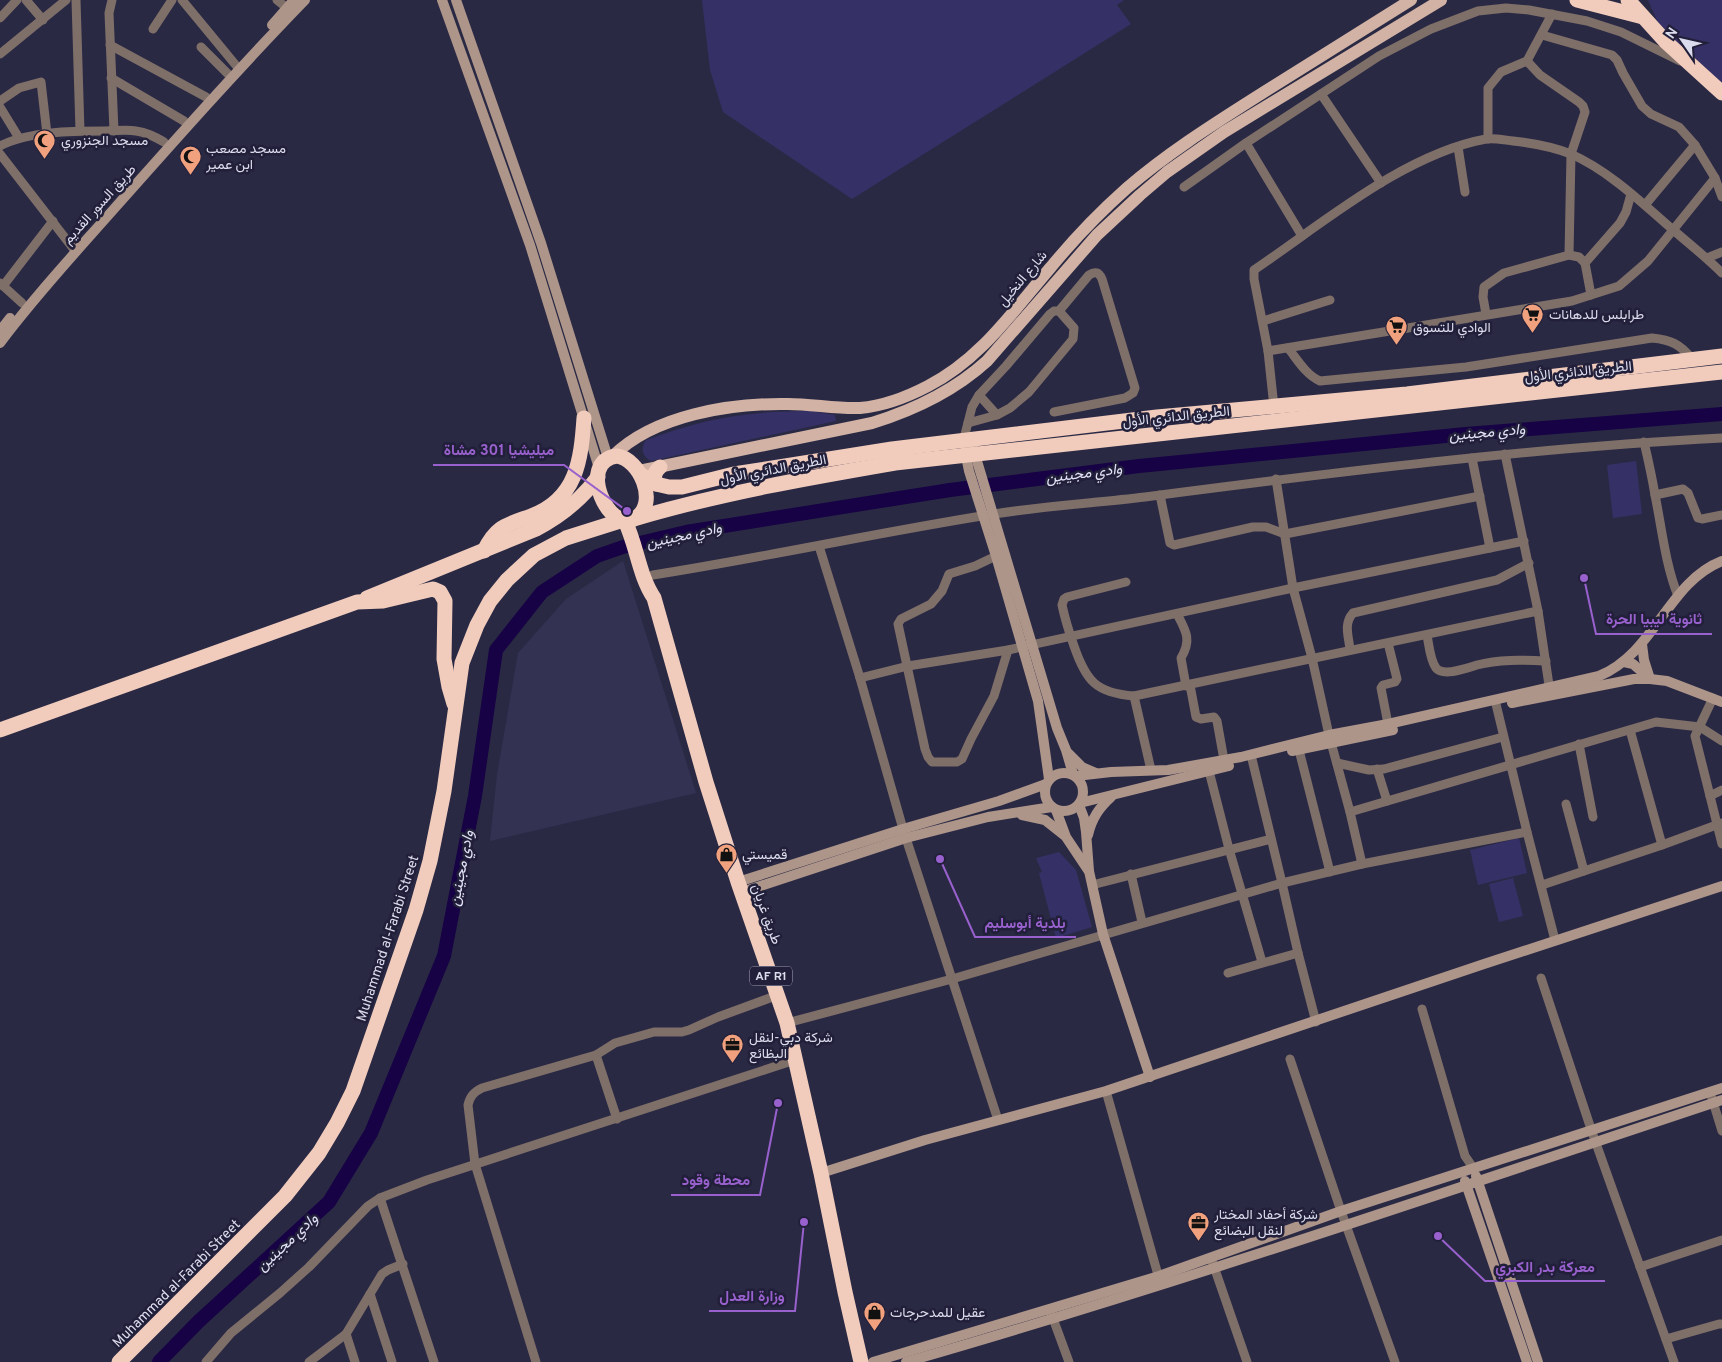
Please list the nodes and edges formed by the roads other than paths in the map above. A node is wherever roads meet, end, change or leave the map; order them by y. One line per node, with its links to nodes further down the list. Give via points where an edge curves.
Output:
1 (17, 0): 19 (street)
2 (26, 0): 20 (street)
3 (66, 0): 20 (street)
4 (76, 0): 37 (street)
5 (112, 0): 23 (street)
6 (172, 0): 21 (street)
7 (182, 0): 27 (street)
8 (277, 0): 16 (street)
9 (305, 0): 27 (street, طريق السور القديم)
10 (442, 0): 83 (street, via 525,227)
11 (456, 0): 89 (street, via 544,252)
12 (1411, 0): 89 (main road, شارع النخيل, via 1215,122 1156,164 1101,212 986,344 939,380 896,400 870,407 771,404 706,413 647,432 625,445)
13 (1441, 0): 90 (main road, via 1224,132 1167,172 1097,235 976,371 949,390 905,412 872,423)
14 (1577, 0): 18 (highway)
15 (1628, 0): 18 (highway)
16 (291, 4): 27 (street, طريق السور القديم)
17 (1552, 14): 22 (street); 28 (street, via 1621,32); 32 (street, via 1506,8 1478,11 1453,19 1380,56)
18 (1643, 17): 28 (highway)
19 (0, 18)
20 (43, 20): 25 (street)
21 (153, 29)
22 (1542, 35): 26 (street); 44 (street, via 1612,54 1642,106 1651,114 1679,127)
23 (110, 45): 30 (street); 33 (street)
24 (201, 47): 29 (street)
25 (0, 54)
26 (1527, 61): 41 (street, via 1501,72 1488,88); 48 (street, via 1540,75 1583,106 1585,112)
27 (238, 67): 29 (street, طريق السور القديم); 59 (street, طريق السور القديم)
28 (1700, 72): 31 (highway)
29 (228, 74): 33 (street, طريق السور القديم)
30 (111, 78): 36 (street); 38 (street)
31 (1722, 93)
32 (1321, 94): 43 (street); 50 (street)
33 (206, 97): 36 (street, طريق السور القديم)
34 (0, 101): 39 (street, via 19,88 41,82)
35 (0, 107): 40 (street)
36 (184, 121): 42 (street, طريق السور القديم)
37 (80, 131): 38 (street); 39 (street)
38 (114, 131): 42 (street, via 136,131)
39 (47, 134): 40 (street)
40 (19, 138): 45 (street)
41 (1488, 139): 46 (street); 48 (street, via 1531,143)
42 (164, 142): 59 (street, طريق السور القديم)
43 (1246, 143): 51 (street); 58 (street)
44 (1695, 145): 49 (street); 55 (street)
45 (0, 146)
46 (1458, 147): 50 (street, via 1415,164); 52 (street)
47 (0, 154): 56 (street)
48 (1571, 154): 53 (street, via 1603,172); 61 (street)
49 (1715, 178): 54 (street); 57 (street)
50 (1381, 183): 58 (street)
51 (1184, 187)
52 (1465, 192)
53 (1631, 194): 55 (street); 63 (street, via 1620,223)
54 (1722, 197)
55 (1645, 205): 57 (street)
56 (53, 221): 59 (street); 65 (street)
57 (1673, 230): 62 (street); 66 (street, via 1648,261 1619,286)
58 (1302, 236): 71 (street, via 1254,270)
59 (74, 249): 68 (street, طريق السور القديم); 73 (street, طريق السور القديم)
60 (1722, 252): 62 (street)
61 (1569, 255): 63 (street, via 1580,257); 70 (street, via 1504,273 1492,280 1484,287)
62 (1707, 258): 64 (street)
63 (1585, 264): 66 (street)
64 (1722, 273)
65 (2, 288): 68 (street)
66 (1591, 295): 70 (street, via 1572,301)
67 (1330, 300): 71 (street)
68 (22, 303): 72 (street, طريق السور القديم)
69 (1059, 312): 79 (street, via 1050,314); 81 (street, via 1092,273 1100,275 1135,388 1125,398); 82 (street, via 1074,328 1073,339 1029,392)
70 (1486, 314): 74 (street)
71 (1263, 321): 75 (street)
72 (0, 331)
73 (0, 342)
74 (1288, 348): 75 (street); 77 (street, via 1305,370 1320,381 1466,367 1652,338 1681,346)
75 (1268, 351): 80 (street)
76 (1722, 356): 77 (highway, الطريق الدائري الأول)
77 (1692, 359): 80 (highway, الطريق الدائري الأول)
78 (1722, 372): 86 (highway, الطريق الدائري الأول)
79 (979, 395): 82 (street); 86 (street, via 972,407)
80 (1274, 407): 86 (highway, الطريق الدائري الأول, via 1156,417)
81 (1054, 412)
82 (997, 415): 86 (street)
83 (584, 418): 89 (street); 104 (highway, via 579,465 566,491 539,512 499,529)
84 (1722, 438): 85 (street)
85 (1644, 442): 87 (street); 95 (street)
86 (970, 448): 93 (highway, الطريق الدائري الأول, via 892,449 734,474 682,487); 97 (street); 99 (highway, الطريق الدائري الأول, via 694,501)
87 (1505, 454): 88 (street); 101 (street)
88 (1472, 458): 92 (street); 96 (street)
89 (605, 465): 91 (highway, via 626,458); 99 (highway, via 600,492 605,505 613,514); 104 (highway, via 582,497 556,518 536,530)
90 (660, 467): 91 (main road); 93 (highway, via 655,473)
91 (640, 473): 93 (highway, الطريق الدائري الأول); 99 (highway, via 646,498 643,511)
92 (1276, 479): 94 (street); 100 (street)
93 (656, 484)
94 (1160, 495): 97 (street); 100 (street, via 1171,545 1253,527 1266,527)
95 (1655, 495): 98 (street, via 1683,489 1688,493 1698,518); 112 (street, via 1670,576)
96 (1480, 496): 100 (street); 103 (street)
97 (988, 512): 102 (street); 105 (street); 121 (street)
98 (1722, 516)
99 (632, 524): 106 (highway, طريق غريان); 135 (highway, Muhammad al-Farabi Street, via 578,533 554,543 525,562 507,580 490,601 471,637 462,663)
100 (1285, 534): 111 (street)
101 (1524, 541): 103 (street); 108 (street)
102 (819, 546): 109 (street); 128 (street)
103 (1490, 548): 111 (street)
104 (484, 551): 114 (highway)
105 (996, 556): 121 (street); 127 (street, via 949,574 942,591 931,604 901,619 898,624)
106 (644, 558): 109 (highway, طريق غريان); 113 (highway, طريق غريان, via 646,583)
107 (1722, 561): 112 (street, via 1707,568)
108 (1528, 563): 115 (street); 123 (street, via 1497,580 1353,613 1347,624)
109 (653, 575): 113 (highway, طريق غريان)
110 (1126, 582): 118 (street, via 1064,599 1062,605)
111 (1293, 588): 116 (street); 124 (street)
112 (1678, 596): 120 (street)
113 (654, 598): 184 (highway, طريق غريان / AF R1, via 706,782)
114 (357, 602): 135 (highway, via 383,601 433,589 442,594 445,601 444,659); 138 (highway)
115 (1538, 611): 117 (street); 125 (street)
116 (1177, 614): 118 (street); 130 (street, via 1186,631 1187,649 1181,658)
117 (1427, 635): 119 (street); 125 (street, via 1433,662 1443,672 1487,662)
118 (1071, 637): 121 (street); 132 (street, via 1087,677 1116,695)
119 (1388, 644): 123 (street); 136 (street, via 1396,679 1381,688)
120 (1642, 644): 126 (street); 129 (street)
121 (1028, 646): 122 (street); 144 (street); 155 (street)
122 (1008, 650): 127 (street); 127 (street, via 994,696 962,759 957,762 932,762 928,757)
123 (1350, 650): 124 (street)
124 (1312, 658): 130 (street); 141 (street)
125 (1546, 661): 131 (street)
126 (1624, 662): 129 (street, via 1633,664); 131 (street, via 1599,676)
127 (908, 666): 128 (street)
128 (860, 678): 168 (street)
129 (1650, 678): 131 (street); 133 (street)
130 (1188, 686): 132 (street); 147 (street, via 1196,717 1216,718)
131 (1550, 691): 134 (street)
132 (1134, 696): 151 (street)
133 (1718, 700): 137 (street)
134 (1496, 703): 136 (street); 140 (street); 141 (street)
135 (455, 708): 235 (highway, Muhammad al-Farabi Street, via 440,814 423,886 345,1107 319,1153 285,1196)
136 (1388, 724): 141 (street)
137 (1700, 727): 139 (street, via 1656,722); 142 (street); 158 (street, via 1695,736)
138 (0, 730)
139 (1630, 730): 143 (street); 173 (street)
140 (1504, 737): 149 (street); 150 (street)
141 (1330, 740): 145 (street); 146 (street); 148 (street)
142 (1722, 741)
143 (1579, 744): 149 (street); 165 (street)
144 (1066, 750): 153 (street, via 1074,760); 154 (street)
145 (1299, 750): 146 (street); 178 (street)
146 (1251, 758): 147 (street); 152 (street); 170 (street)
147 (1224, 760): 151 (street)
148 (1337, 763): 150 (street); 163 (street)
149 (1510, 764): 159 (street); 167 (street)
150 (1377, 769): 159 (street)
151 (1151, 770): 153 (street)
152 (1209, 771): 157 (street); 174 (street)
153 (1097, 774): 154 (street)
154 (1075, 775): 155 (street, via 1060,772); 160 (street, via 1083,786)
155 (1048, 781): 162 (street, via 1045,796); 168 (street)
156 (1722, 790): 158 (street)
157 (1115, 794): 160 (street); 171 (street, via 1094,816)
158 (1710, 796): 166 (street)
159 (1387, 801): 163 (street)
160 (1079, 804): 162 (street, via 1068,811); 171 (street)
161 (1566, 804): 177 (street)
162 (1054, 808): 164 (street); 169 (street)
163 (1350, 812): 175 (street)
164 (1014, 813): 168 (street); 169 (street, via 1045,820)
165 (1593, 817)
166 (1720, 824): 172 (street); 173 (street)
167 (1527, 832): 175 (street); 182 (street)
168 (905, 833): 184 (street); 193 (street)
169 (1066, 837): 176 (street)
170 (1271, 839): 174 (street); 180 (street)
171 (1087, 841): 176 (street)
172 (1722, 844)
173 (1662, 845): 177 (street)
174 (1229, 849): 179 (street); 185 (street)
175 (1362, 864): 178 (street)
176 (1089, 871): 181 (street)
177 (1584, 871): 182 (street)
178 (1330, 872): 180 (street)
179 (1130, 874): 181 (street); 186 (street)
180 (1282, 883): 185 (street); 189 (street)
181 (1092, 884): 187 (street)
182 (1542, 885): 188 (street)
183 (1722, 886): 188 (street)
184 (740, 887): 194 (highway, طريق غريان / AF R1)
185 (1242, 894): 186 (street); 190 (street)
186 (1142, 922): 187 (street)
187 (1103, 934): 193 (street); 201 (street)
188 (1556, 940): 196 (street)
189 (1298, 952): 190 (street); 196 (street)
190 (1262, 962): 191 (street)
191 (1228, 973)
192 (1541, 978): 211 (street)
193 (952, 979): 197 (street); 208 (street)
194 (778, 996): 197 (highway, طريق غريان / AF R1); 198 (street, via 682,1032 654,1032 614,1043)
195 (1422, 1009): 213 (street)
196 (1316, 1022): 201 (street)
197 (787, 1023): 200 (highway, طريق غريان / AF R1)
198 (596, 1055): 207 (street); 214 (street, via 475,1092 468,1105)
199 (1290, 1058): 221 (street)
200 (795, 1060): 207 (street); 216 (highway, طريق غريان / AF R1)
201 (1150, 1076): 203 (street)
202 (1722, 1088): 204 (street)
203 (1106, 1091): 208 (street); 227 (street)
204 (1710, 1092): 205 (street); 206 (street)
205 (1718, 1102): 209 (street); 210 (street)
206 (1648, 1113): 209 (street); 211 (street)
207 (617, 1119): 214 (street)
208 (998, 1120): 216 (street)
209 (1652, 1124): 212 (street)
210 (1722, 1131)
211 (1592, 1132): 212 (street); 215 (street)
212 (1596, 1142): 218 (street); 226 (street)
213 (1465, 1156): 215 (street); 217 (street)
214 (475, 1164): 220 (street); 240 (street)
215 (1474, 1169): 217 (street); 218 (street)
216 (821, 1173): 241 (highway, طريق غريان / AF R1)
217 (1463, 1173): 219 (street); 221 (street)
218 (1478, 1182): 219 (street); 233 (street)
219 (1467, 1185): 222 (street); 233 (street)
220 (380, 1198): 225 (street); 236 (street, via 280,1293 231,1333)
221 (1341, 1211): 222 (street); 224 (street)
222 (1346, 1225): 224 (street); 246 (street)
223 (1722, 1240): 226 (street)
224 (1213, 1263): 227 (street); 245 (street)
225 (403, 1264): 228 (street, via 382,1274); 239 (street)
226 (1640, 1267): 232 (street)
227 (1160, 1281): 229 (street)
228 (370, 1294): 231 (street); 238 (street)
229 (1051, 1315): 242 (street); 243 (street); 244 (street)
230 (1722, 1324): 232 (street)
231 (346, 1334): 234 (street); 237 (street)
232 (1666, 1340): 248 (street)
233 (1528, 1356): 247 (street)
234 (315, 1360)
235 (119, 1362)
236 (206, 1362)
237 (355, 1362)
238 (392, 1362)
239 (434, 1362)
240 (536, 1362)
241 (862, 1362)
242 (873, 1362)
243 (906, 1362)
244 (1069, 1362)
245 (1247, 1362)
246 (1394, 1362)
247 (1538, 1362)
248 (1674, 1362)

